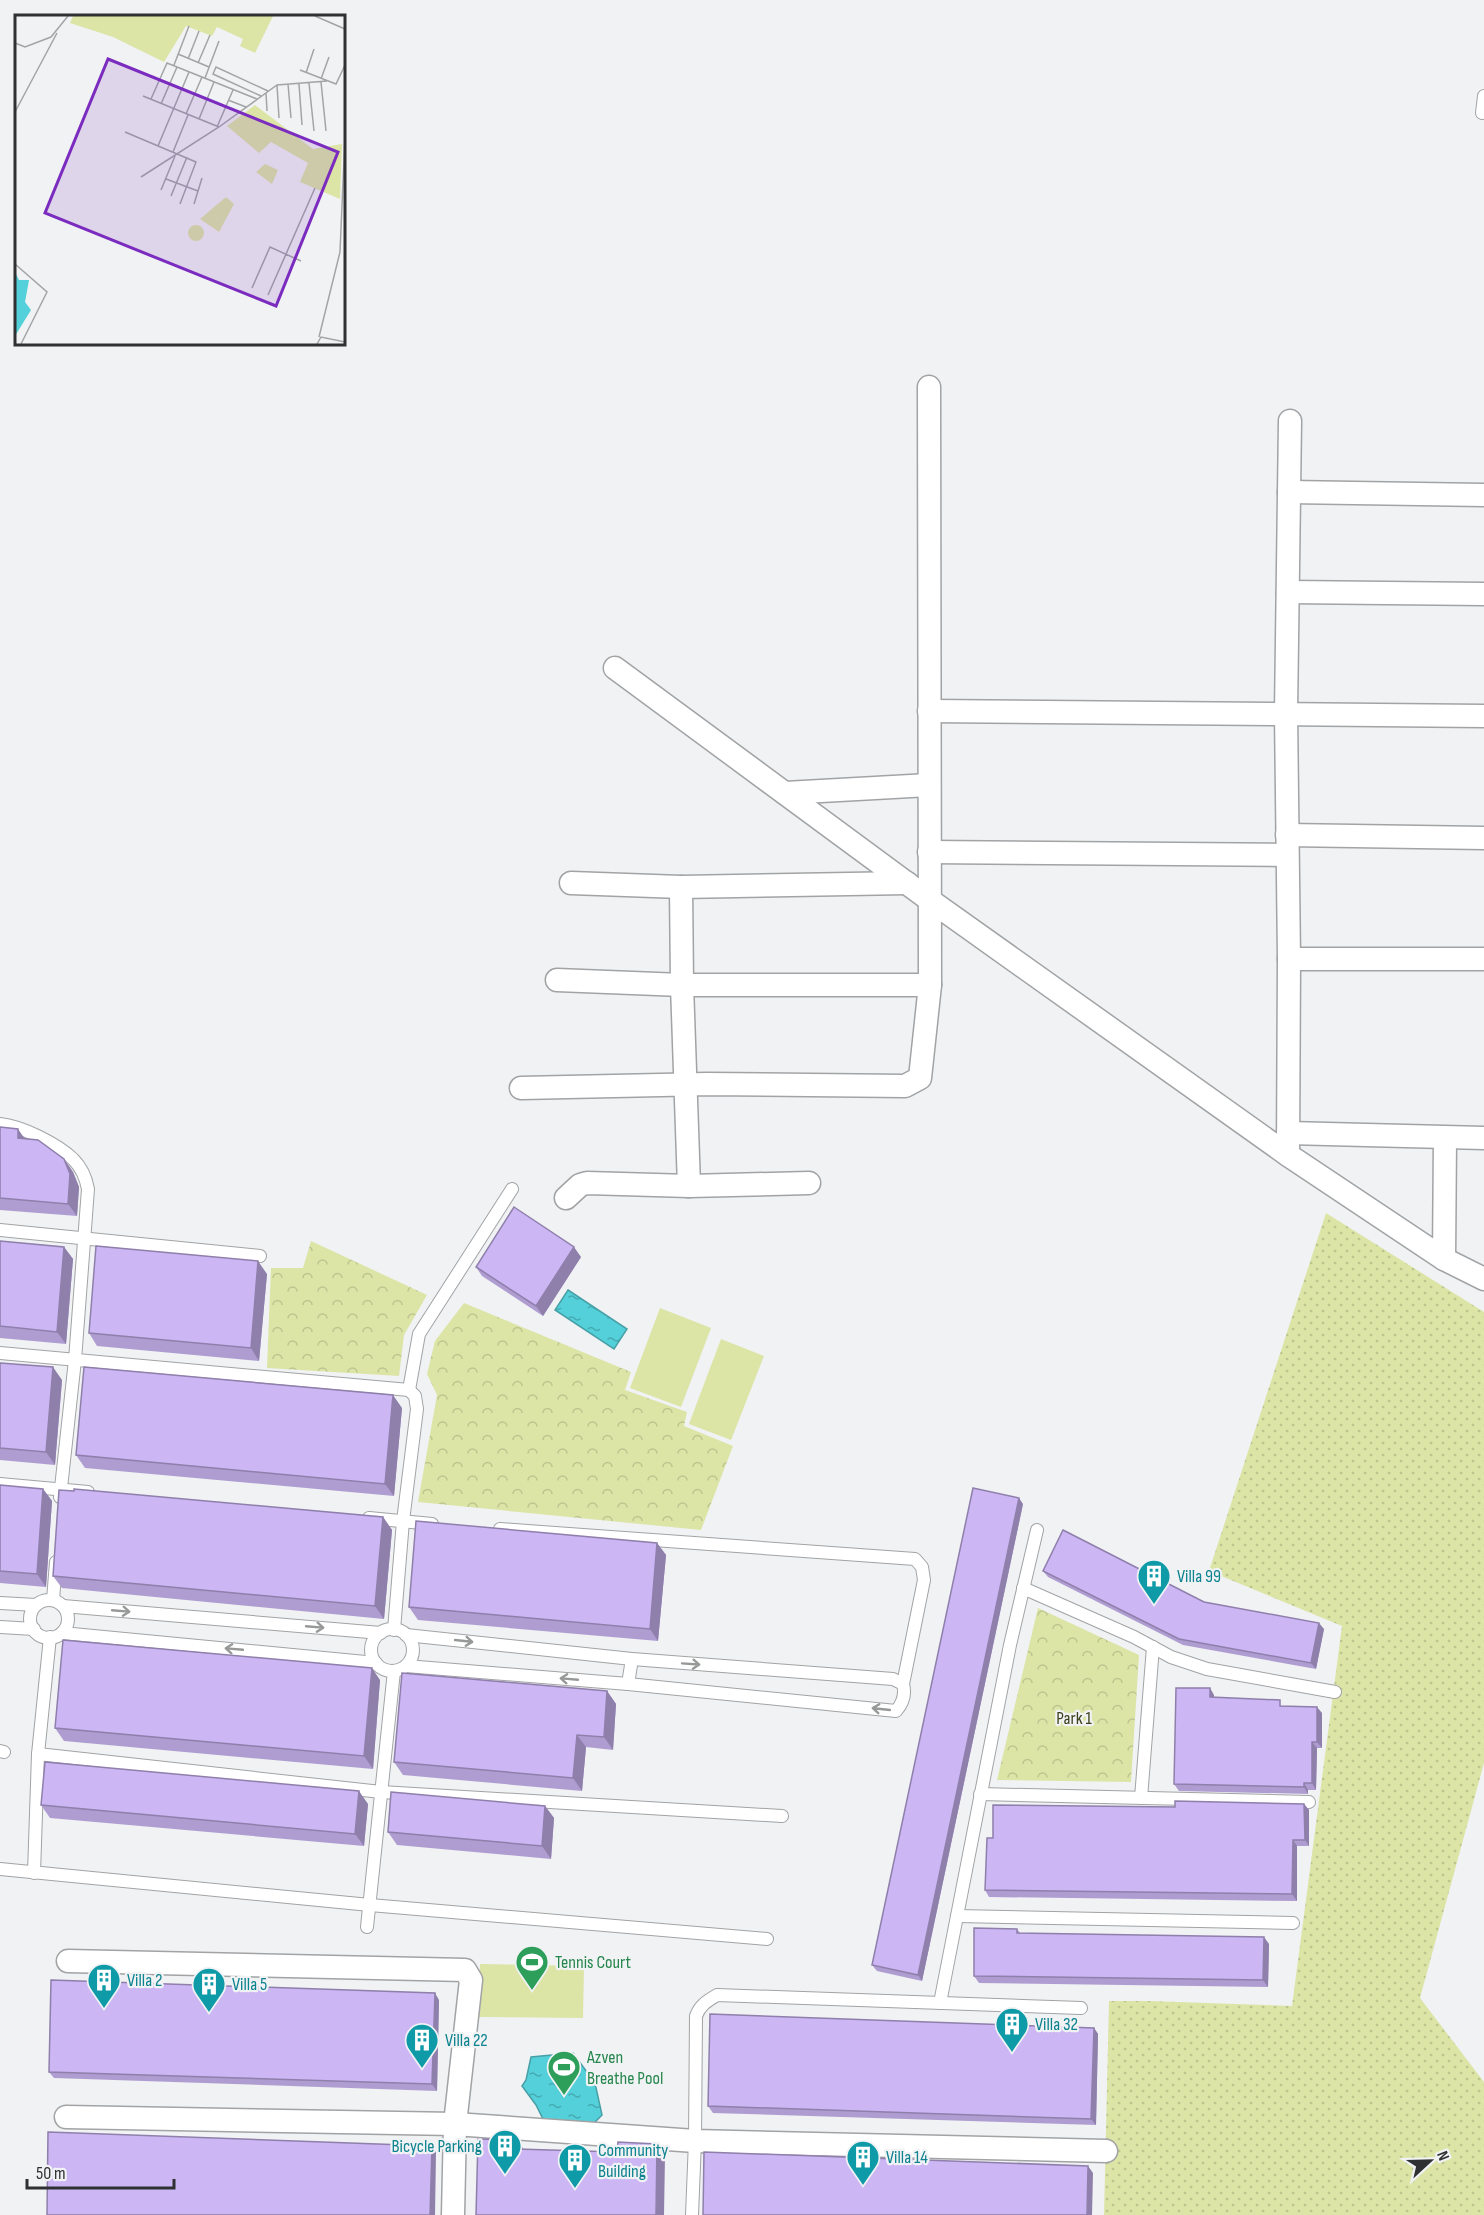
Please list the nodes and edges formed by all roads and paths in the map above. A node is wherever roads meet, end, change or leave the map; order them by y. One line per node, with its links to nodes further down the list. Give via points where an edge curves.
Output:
1 (1484, 96): 2 (lane)
2 (1482, 113)
3 (929, 387): 10 (street)
4 (1290, 421): 5 (street)
5 (1289, 492): 6 (street); 7 (street)
6 (1484, 495)
7 (1288, 592): 8 (street); 11 (street)
8 (1484, 594)
9 (615, 668): 14 (street)
10 (929, 711): 11 (street); 13 (street)
11 (1286, 713): 12 (street); 16 (street)
12 (1484, 716)
13 (929, 785): 14 (street); 17 (street)
14 (785, 793): 19 (street)
15 (1484, 838): 16 (street)
16 (1287, 845): 17 (street); 22 (street)
17 (929, 852): 21 (street)
18 (571, 883): 20 (street)
19 (907, 883): 20 (street); 21 (street)
20 (681, 887): 25 (street)
21 (931, 901): 26 (street); 32 (street)
22 (1289, 958): 23 (street); 32 (street)
23 (1484, 959)
24 (557, 980): 25 (street)
25 (682, 985): 26 (street); 27 (street)
26 (930, 985): 27 (street, via 920,1078 905,1086)
27 (686, 1085): 28 (street); 34 (street)
28 (521, 1088)
29 (0, 1124): 38 (lane, via 32,1133 73,1159 88,1190)
30 (1484, 1138): 31 (street)
31 (1445, 1139): 32 (street); 40 (street)
32 (1288, 1144): 40 (street)
33 (809, 1183): 34 (street)
34 (688, 1186): 36 (street, via 587,1183)
35 (513, 1189): 44 (lane, via 419,1334)
36 (566, 1198)
37 (0, 1230): 38 (lane)
38 (84, 1238): 39 (lane); 43 (lane)
39 (260, 1256)
40 (1444, 1259): 41 (street)
41 (1484, 1280)
42 (0, 1353): 43 (lane)
43 (75, 1360): 44 (lane); 46 (lane)
44 (409, 1390): 50 (lane, via 415,1396 417,1409)
45 (0, 1484): 46 (lane)
46 (61, 1489): 47 (lane); 48 (lane)
47 (96, 1492)
48 (59, 1511)
49 (356, 1517): 50 (lane)
50 (403, 1521): 51 (lane); 61 (lane)
51 (439, 1524)
52 (486, 1528): 71 (lane, via 915,1560 922,1567 924,1580)
53 (1037, 1530): 55 (lane)
54 (57, 1545): 57 (lane)
55 (1023, 1588): 65 (lane); 75 (lane)
56 (0, 1603): 58 (lane)
57 (58, 1603): 58 (lane); 62 (lane, one-way to 62); 63 (lane, via 68,1623)
58 (36, 1605): 60 (lane, via 31,1617)
59 (0, 1627): 60 (lane)
60 (34, 1629): 63 (lane, via 38,1634)
61 (394, 1630): 62 (lane); 64 (lane)
62 (381, 1633): 67 (lane, via 371,1650)
63 (56, 1635): 67 (lane, one-way to 63); 73 (lane)
64 (406, 1635): 66 (lane, one-way to 66); 68 (lane, via 413,1647)
65 (1153, 1647): 72 (lane, via 1215,1671); 76 (lane)
66 (632, 1659): 70 (lane); 71 (lane, one-way to 71, via 892,1679)
67 (376, 1663): 69 (lane)
68 (406, 1666): 69 (lane); 70 (lane, one-way to 68)
69 (394, 1671): 74 (lane)
70 (627, 1684): 71 (lane, one-way to 70, via 902,1704 896,1711)
71 (903, 1684)
72 (1335, 1692)
73 (38, 1754): 74 (lane); 80 (lane)
74 (381, 1792): 78 (lane); 81 (lane)
75 (981, 1794): 76 (lane); 82 (lane)
76 (1141, 1798): 77 (lane)
77 (1309, 1802)
78 (782, 1816)
79 (0, 1869): 80 (lane)
80 (34, 1874): 81 (lane)
81 (370, 1905): 84 (lane); 85 (lane)
82 (957, 1916): 83 (lane); 87 (lane)
83 (1293, 1923)
84 (368, 1927)
85 (767, 1939)
86 (68, 1960): 90 (street, via 465,1970 471,1980)
87 (940, 2003): 88 (lane); 91 (lane, via 717,1995 696,2016)
88 (1081, 2008)
89 (66, 2118): 90 (street)
90 (455, 2124): 91 (street); 93 (street)
91 (695, 2140): 92 (street); 94 (lane)
92 (1106, 2151)
93 (453, 2215)
94 (692, 2215)

